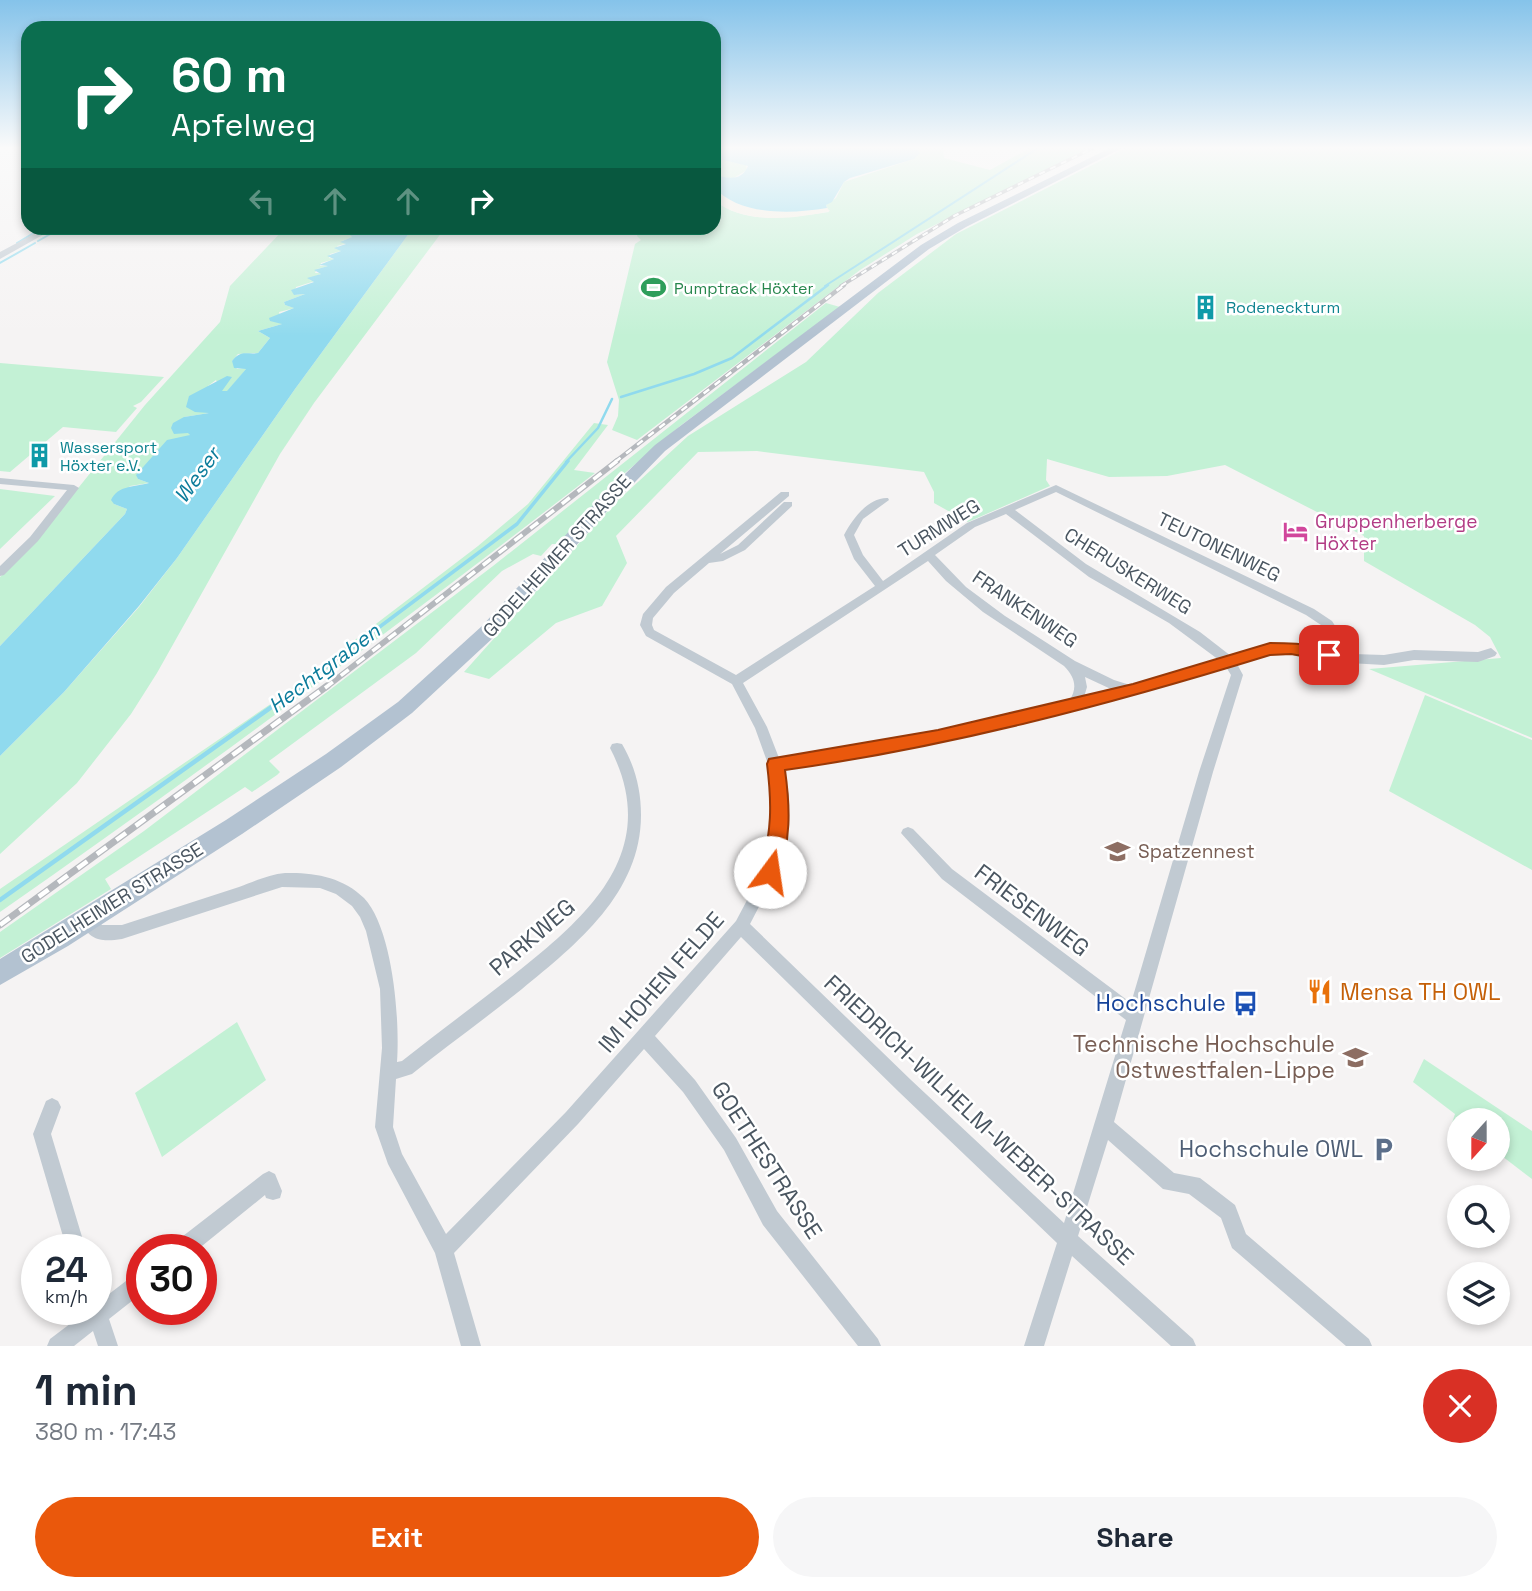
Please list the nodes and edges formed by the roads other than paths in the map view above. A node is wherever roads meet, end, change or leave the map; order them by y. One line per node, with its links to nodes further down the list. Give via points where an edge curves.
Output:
1 (991, 211): 22 (main road, GODELHEIMER STRASSE, via 925,247 653,454 611,494 512,609 420,695 306,780)
2 (39, 235): 3 (street)
3 (0, 257)
4 (0, 481): 10 (street, via 74,488 34,539)
5 (1056, 488): 8 (street, TURMWEG); 13 (street, TEUTONENWEG, via 1310,612 1328,624)
6 (787, 499): 16 (street, via 670,590 647,617 650,633)
7 (884, 500): 11 (street, via 859,517 849,534 862,564)
8 (1007, 509): 9 (street, TURMWEG, via 971,524); 14 (street, CHERUSKERWEG, via 1067,556 1194,634)
9 (928, 554): 11 (street, TURMWEG); 15 (street, FRANKENWEG, via 958,587)
10 (0, 572)
11 (883, 587): 16 (street, TURMWEG)
12 (1491, 653): 13 (street, via 1478,657)
13 (1349, 658): 14 (street, via 1291,648 1270,649)
14 (1230, 663): 17 (street); 25 (street, via 1237,675)
15 (1072, 665): 17 (street, FRANKENWEG); 18 (street, FRANKENWEG, via 1081,689)
16 (736, 681): 20 (street, IM HOHEN FELDE)
17 (1133, 691): 18 (street)
18 (1072, 706): 20 (street, via 889,747)
19 (617, 748): 27 (street, PARKWEG, via 632,790 635,833 605,901 580,931 501,995 406,1068)
20 (775, 764): 23 (street, IM HOHEN FELDE, via 782,796 777,846 770,872)
21 (908, 833): 25 (street, FRIESENWEG, via 947,874)
22 (88, 920): 24 (main road, GODELHEIMER STRASSE); 27 (street, via 97,932 122,932 282,880 320,881 341,889 366,912 374,931 388,989)
23 (741, 926): 26 (street, IM HOHEN FELDE); 33 (street, FRIEDRICH-WILHELM-WEBER-STRASSE)
24 (0, 973)
25 (1135, 1017): 29 (street)
26 (645, 1037): 34 (street, IM HOHEN FELDE); 40 (street, GOETHESTRASSE, via 689,1086 730,1144 770,1218)
27 (388, 1073): 34 (street, via 384,1127 394,1158)
28 (52, 1107): 31 (street, via 42,1134)
29 (1104, 1125): 33 (street); 43 (street, via 1170,1182 1193,1185 1228,1212 1239,1241)
30 (273, 1191): 32 (street, via 269,1180)
31 (73, 1234)
32 (201, 1234)
33 (1067, 1241): 41 (street); 42 (street, FRIEDRICH-WILHELM-WEBER-STRASSE)
34 (444, 1250): 39 (street)
35 (82, 1325): 37 (street)
36 (101, 1325): 38 (street)
37 (57, 1346)
38 (108, 1346)
39 (471, 1346)
40 (870, 1346)
41 (1034, 1346)
42 (1186, 1346)
43 (1362, 1346)

